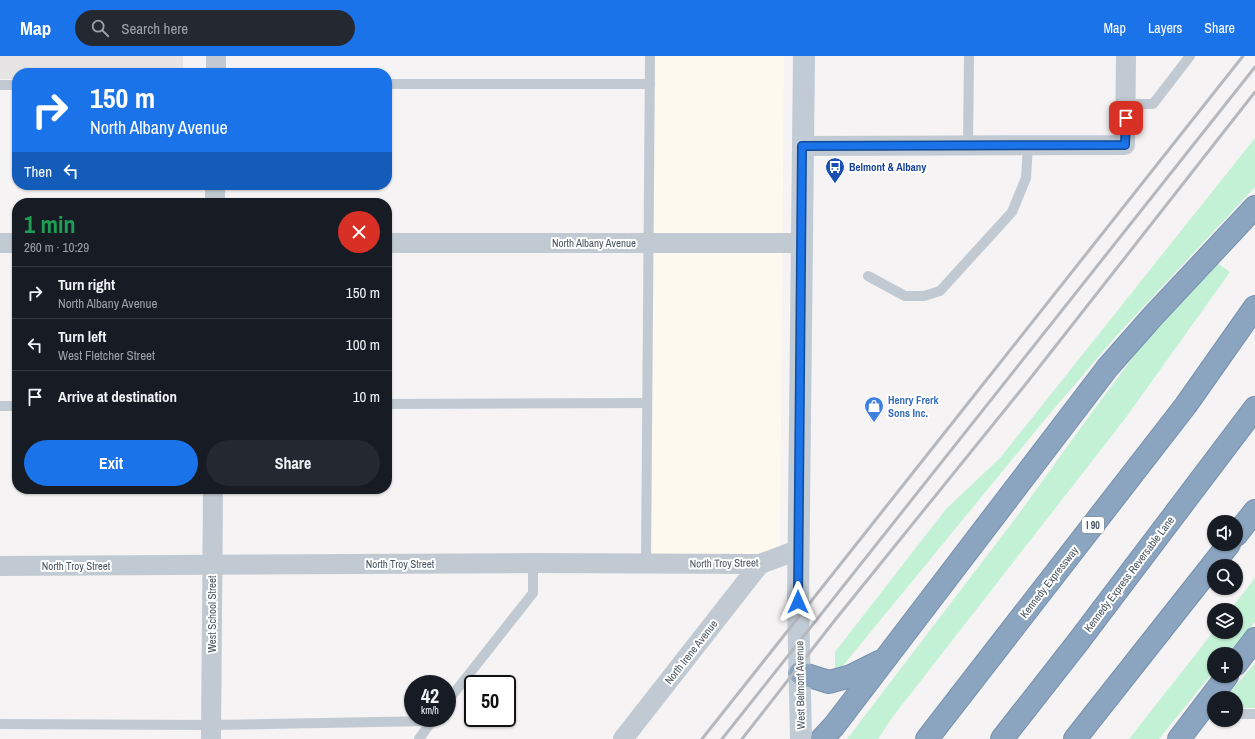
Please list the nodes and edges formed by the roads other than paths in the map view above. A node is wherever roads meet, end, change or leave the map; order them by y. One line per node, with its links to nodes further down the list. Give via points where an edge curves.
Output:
1 (216, 56): 7 (street)
2 (650, 56): 9 (lane)
3 (804, 56): 14 (main road, West Belmont Avenue)
4 (969, 56): 15 (lane)
5 (1126, 56): 12 (street)
6 (1190, 56): 12 (lane, via 1153,104)
7 (216, 68)
8 (392, 84): 9 (lane)
9 (650, 84): 20 (lane)
10 (12, 85): 11 (lane)
11 (0, 86)
12 (1126, 104): 13 (street, via 1125,145)
13 (1028, 145): 15 (street); 22 (lane, via 1026,178 1012,212 940,291 924,296 905,296)
14 (802, 146): 15 (street); 21 (main road, West Belmont Avenue)
15 (968, 146)
16 (1255, 207): 41 (highway, via 1108,367)
17 (392, 242): 20 (street, North Albany Avenue)
18 (0, 243): 19 (street)
19 (12, 243)
20 (648, 243): 21 (street, North Albany Avenue); 24 (lane)
21 (801, 243): 32 (main road, West Belmont Avenue)
22 (868, 276)
23 (1255, 307): 55 (highway, Kennedy Expressway / I 90, via 1186,405)
24 (647, 403): 25 (lane); 35 (lane)
25 (392, 404)
26 (0, 406): 27 (lane)
27 (12, 406)
28 (1255, 408): 56 (highway, Kennedy Express Reversable Lane)
29 (213, 494): 38 (street, West School Street)
30 (1255, 511): 31 (highway)
31 (1243, 526)
32 (798, 550): 36 (street, North Troy Street); 42 (main road, West Belmont Avenue)
33 (1223, 551): 57 (highway)
34 (533, 563): 35 (street, North Troy Street); 38 (street, North Troy Street); 44 (lane, via 533,593)
35 (646, 564): 36 (street, North Troy Street)
36 (760, 564): 52 (street, North Irene Avenue)
37 (0, 566): 38 (street, North Troy Street)
38 (212, 566): 50 (street, West School Street)
39 (1255, 639): 40 (highway)
40 (1243, 655)
41 (885, 659): 42 (highway, via 852,676 829,682); 54 (highway)
42 (800, 673): 53 (main road, West Belmont Avenue)
43 (1222, 683): 58 (highway)
44 (456, 691)
45 (1243, 714): 46 (lane)
46 (1255, 714)
47 (404, 721): 50 (lane)
48 (0, 724): 50 (lane)
49 (427, 727): 51 (lane)
50 (211, 732)
51 (419, 739)
52 (623, 739)
53 (801, 739)
54 (822, 739)
55 (927, 739)
56 (1002, 739)
57 (1075, 739)
58 (1178, 739)

